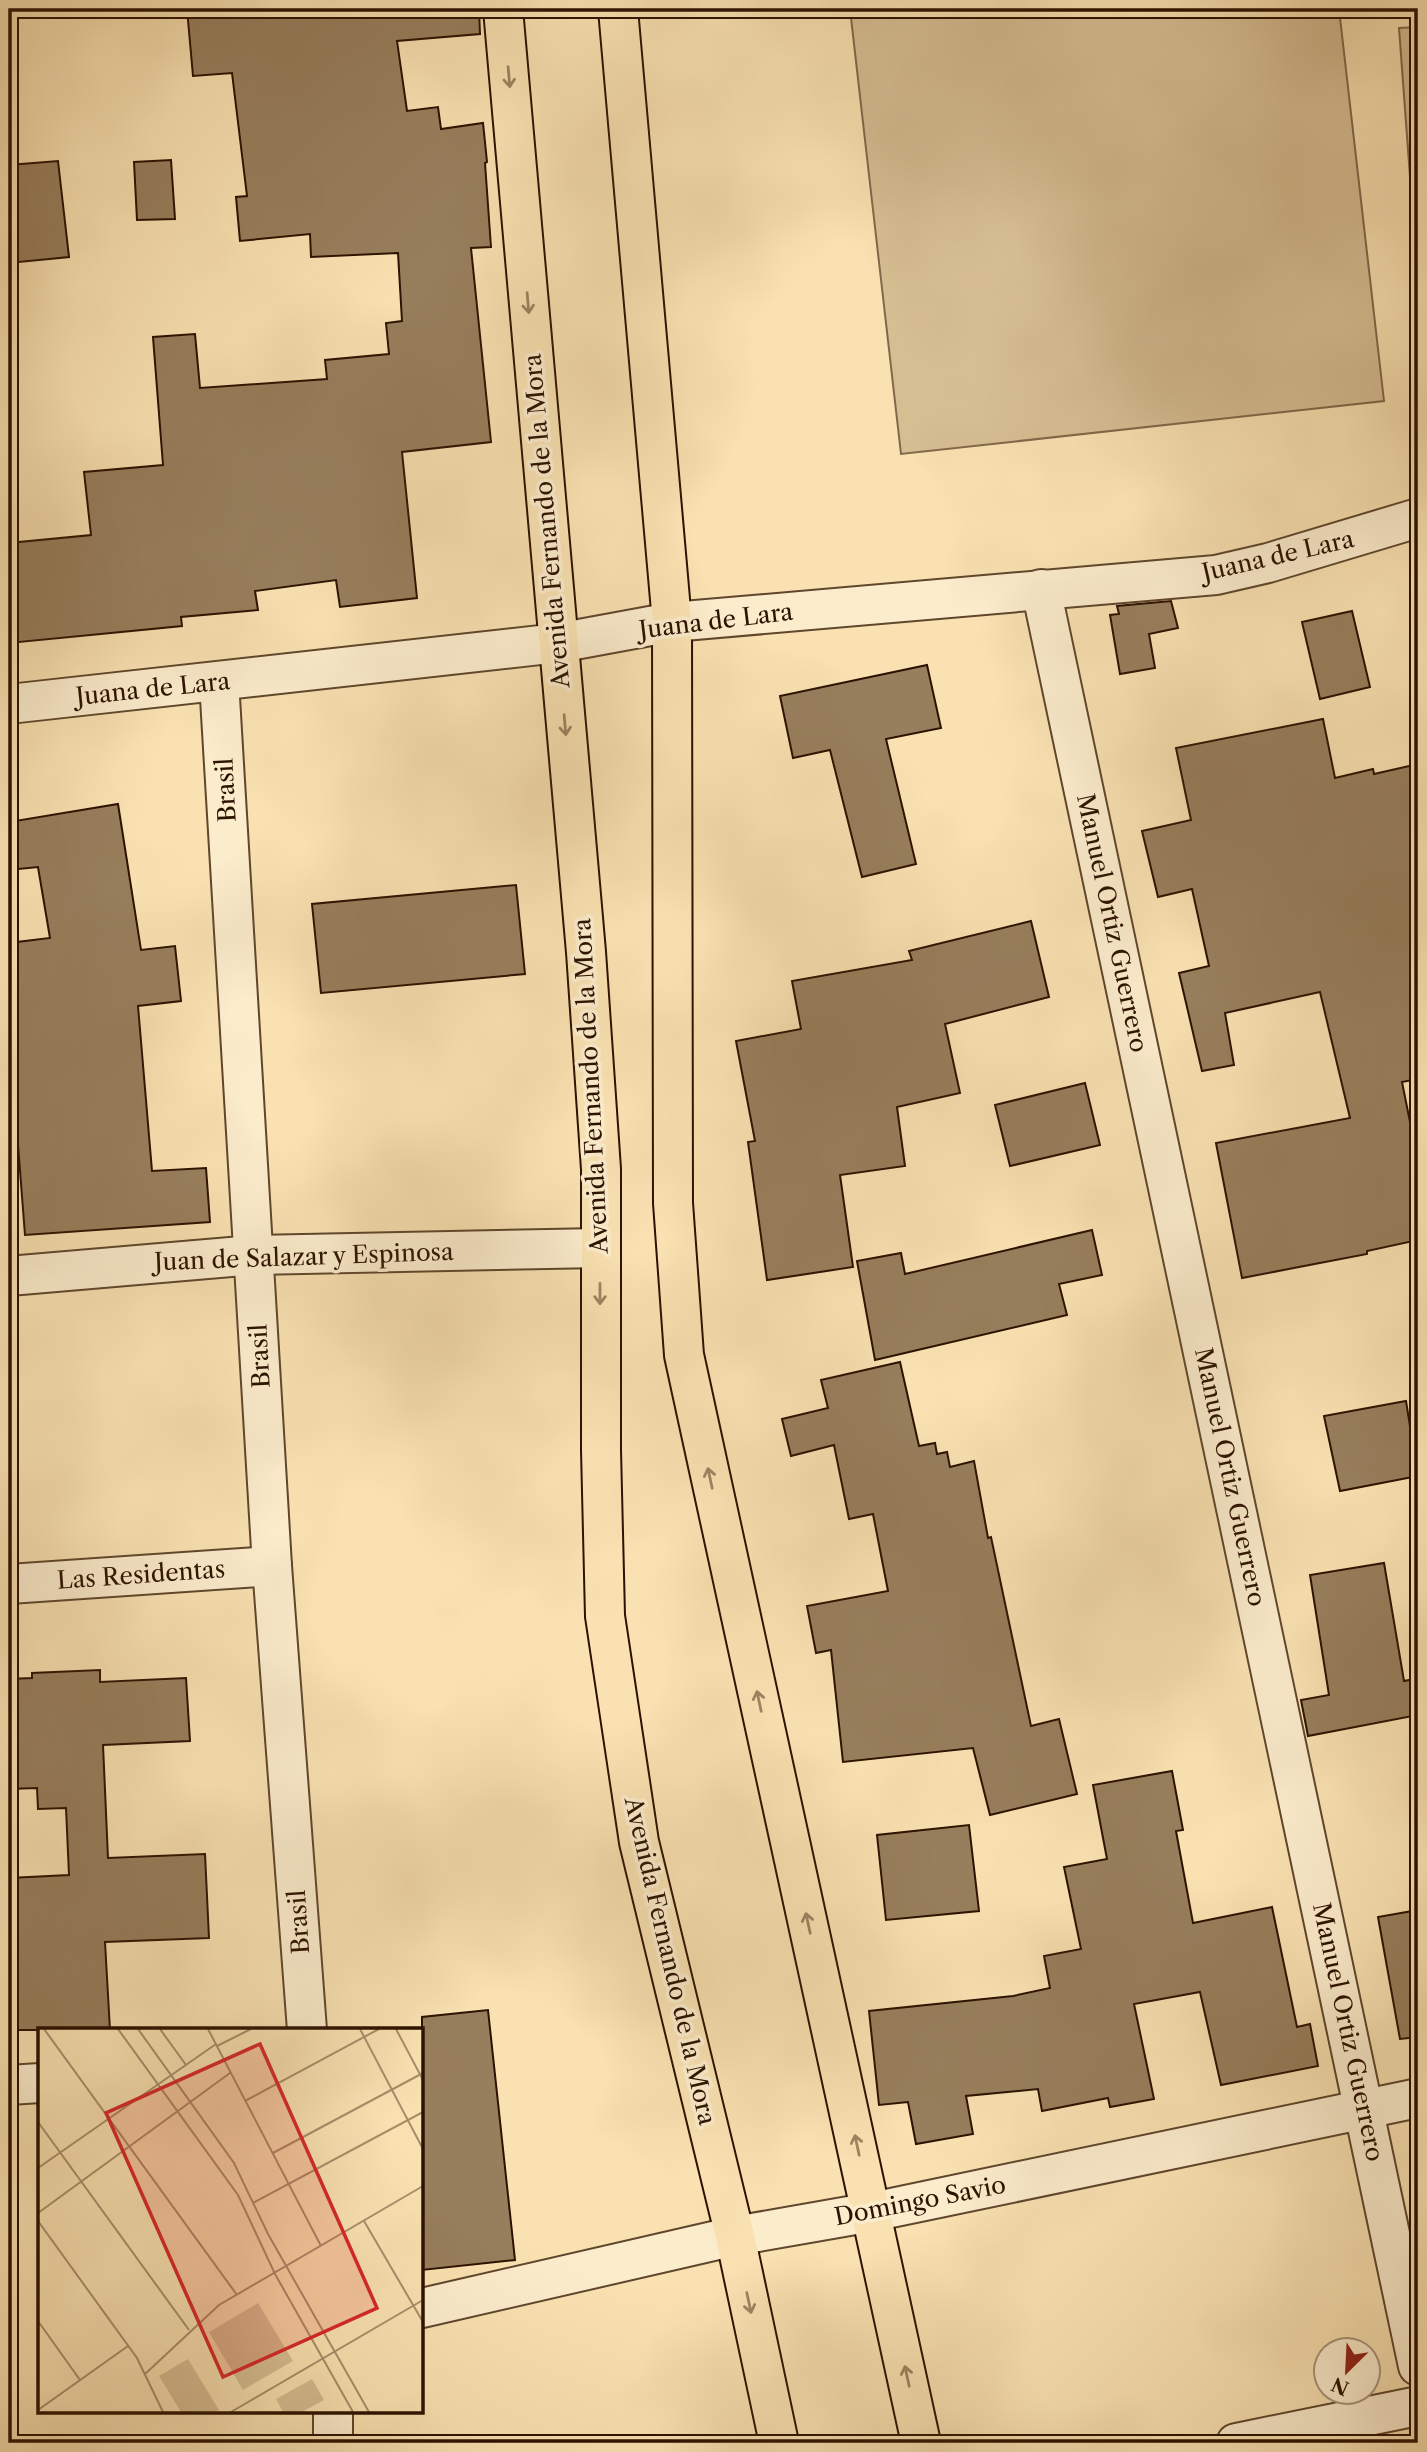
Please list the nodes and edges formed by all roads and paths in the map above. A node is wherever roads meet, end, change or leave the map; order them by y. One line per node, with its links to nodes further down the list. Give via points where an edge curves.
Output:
1 (503, 9): 6 (main road, Avenida Fernando de la Mora, one-way to 6)
2 (618, 9): 5 (main road)
3 (1418, 518): 4 (street, Juana de Lara, via 1216,575)
4 (1041, 589): 5 (street, Juana de Lara); 18 (street, Manuel Ortiz Guerrero)
5 (672, 622): 6 (street, Juana de Lara); 19 (main road, one-way to 5, via 684,1355 673,1203)
6 (558, 643): 7 (street, Juana de Lara); 9 (main road, Avenida Fernando de la Mora, one-way to 9, via 586,952 601,1169)
7 (219, 681): 8 (street, Juana de Lara); 10 (street, Brasil)
8 (9, 704)
9 (600, 1248): 10 (street, Juan de Salazar y Espinosa); 20 (main road, Avenida Fernando de la Mora, one-way to 20, via 605,1616 639,1842)
10 (254, 1255): 11 (street, Juan de Salazar y Espinosa); 12 (street, Brasil)
11 (9, 1276)
12 (272, 1566): 13 (street, Las Residentas); 14 (street, Brasil)
13 (9, 1584)
14 (307, 2028)
15 (38, 2083): 16 (street)
16 (9, 2085)
17 (1418, 2098): 18 (street, Domingo Savio)
18 (1365, 2110): 19 (street, Domingo Savio); 22 (street, Manuel Ortiz Guerrero)
19 (872, 2212): 20 (street, Domingo Savio); 27 (main road, one-way to 19)
20 (734, 2236): 21 (street, Domingo Savio); 26 (main road, Avenida Fernando de la Mora, one-way to 26)
21 (424, 2308)
22 (1418, 2366)
23 (1418, 2406): 28 (street)
24 (333, 2414): 25 (street)
25 (333, 2443)
26 (779, 2443)
27 (921, 2443)
28 (1236, 2443)

